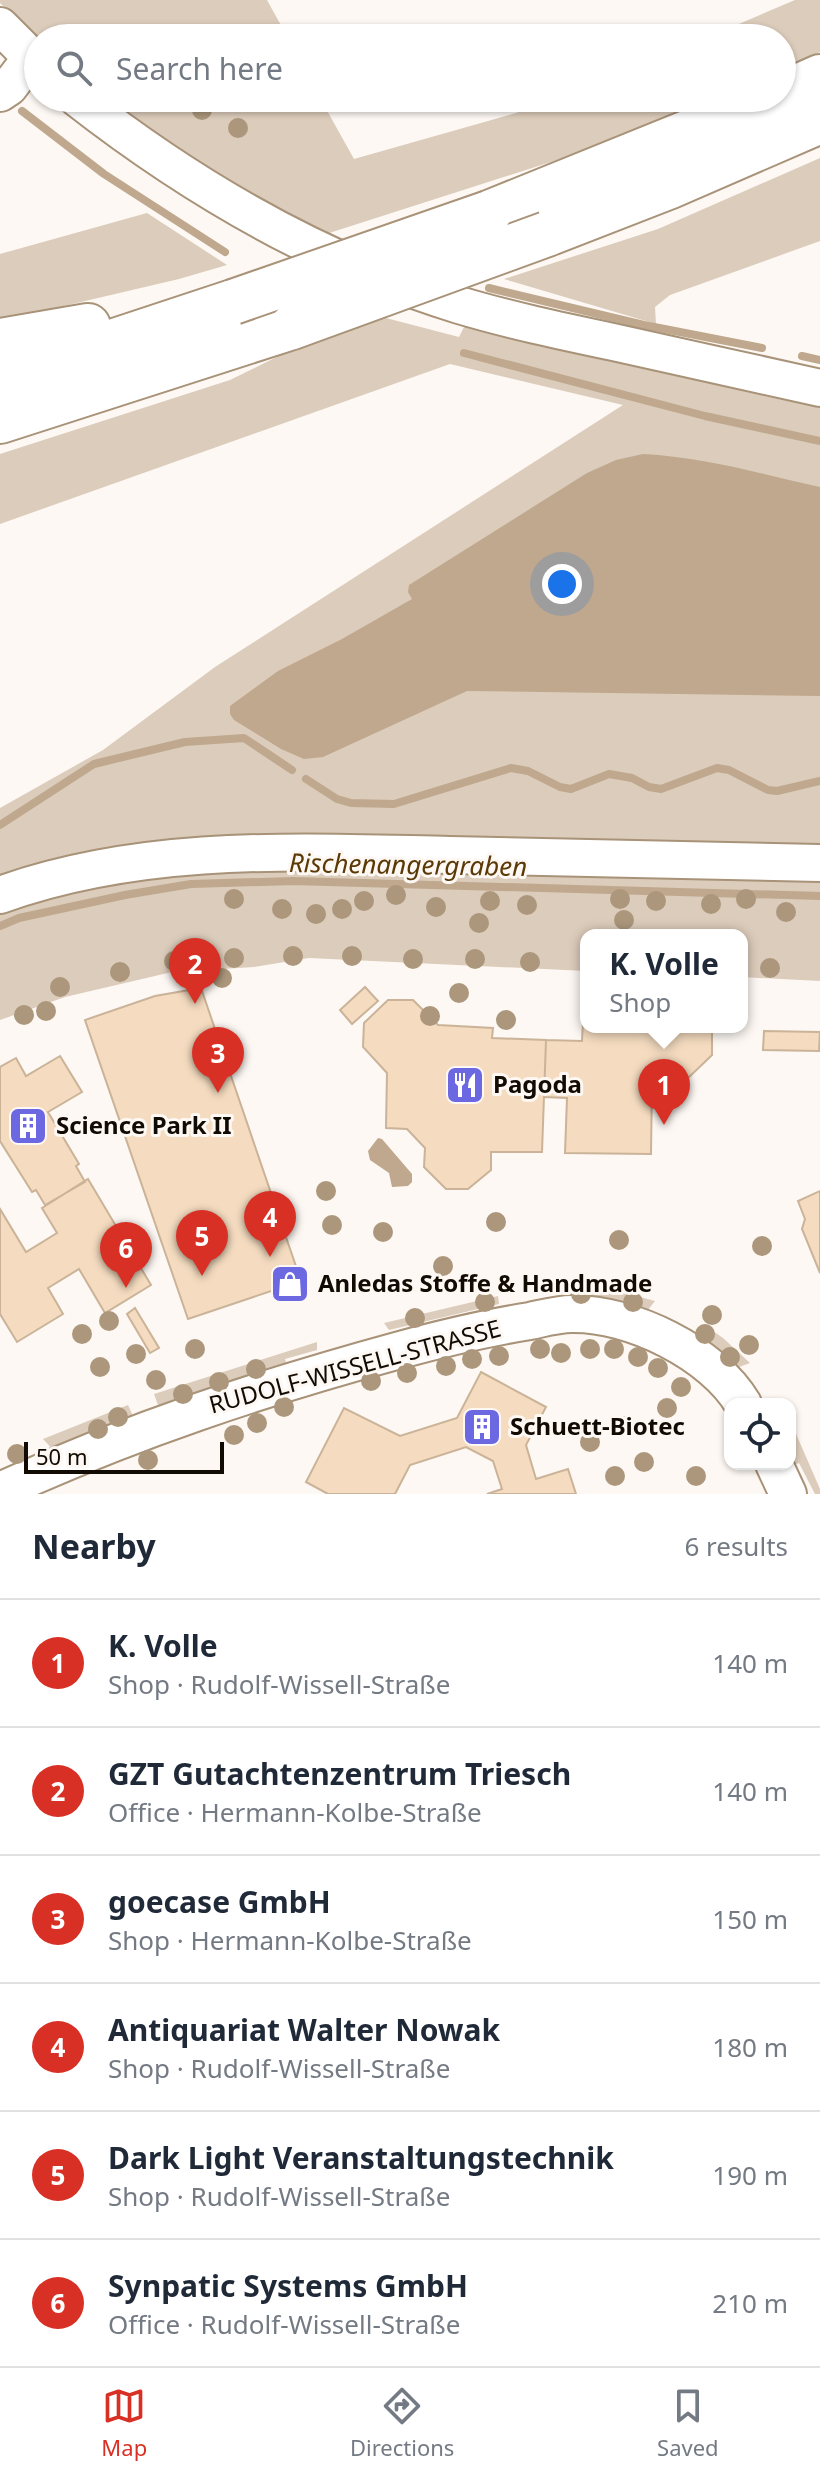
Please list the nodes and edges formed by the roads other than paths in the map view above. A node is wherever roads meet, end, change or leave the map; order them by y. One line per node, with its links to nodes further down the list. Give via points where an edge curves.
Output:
1 (0, 26): 2 (street)
2 (24, 51)
3 (24, 71): 6 (street)
4 (820, 77): 5 (highway)
5 (796, 88)
6 (0, 93)
7 (96, 112): 13 (street, via 233,205 366,270 458,304 545,327)
8 (738, 112): 10 (highway, bridge, via 489,213)
9 (820, 121): 14 (highway, bridge, via 547,234 292,327)
10 (233, 302): 11 (highway); 12 (highway)
11 (0, 341)
12 (0, 379)
13 (820, 388)
14 (0, 421)
15 (820, 863): 16 (street, via 274,851 148,861)
16 (0, 895)
17 (738, 1398): 19 (street, RUDOLF-WISSELL-STRASSE, via 712,1369 673,1343 631,1323 571,1314 480,1328 208,1407)
18 (777, 1470): 20 (street)
19 (0, 1491)
20 (788, 1494)

